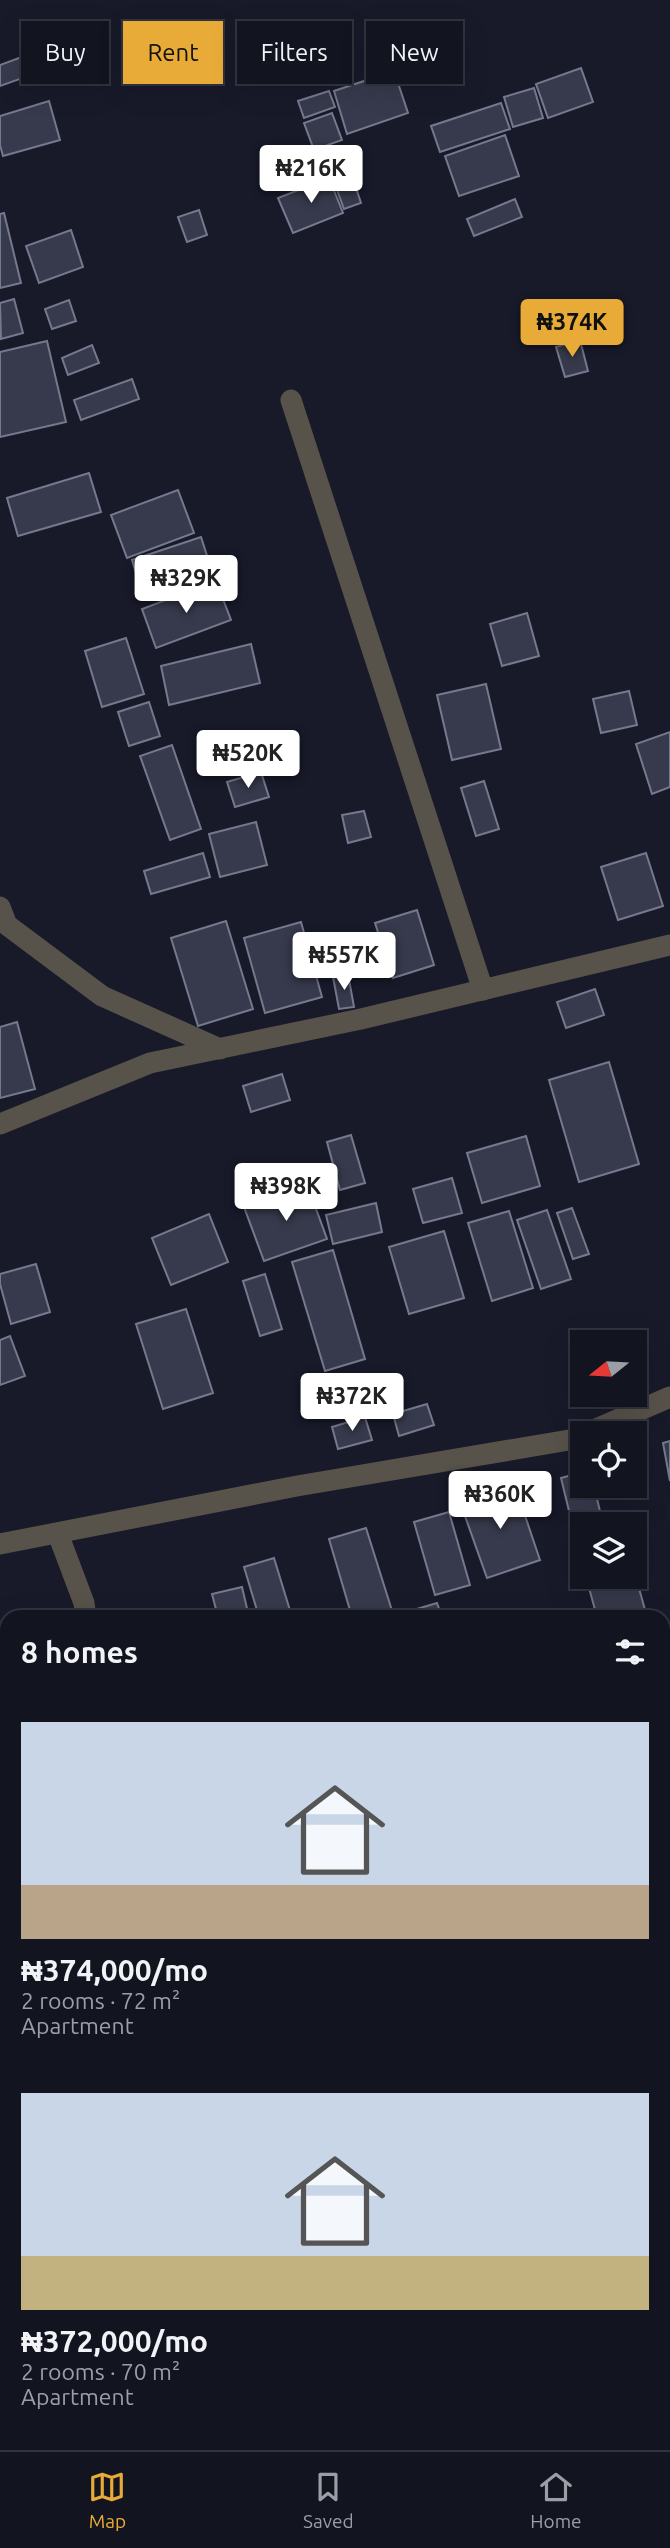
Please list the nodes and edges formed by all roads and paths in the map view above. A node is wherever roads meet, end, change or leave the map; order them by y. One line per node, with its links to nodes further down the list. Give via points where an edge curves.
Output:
1 (291, 400): 4 (street)
2 (0, 907): 5 (street, via 7,926 102,996)
3 (670, 945): 4 (street)
4 (483, 990): 5 (street)
5 (220, 1049): 6 (street, via 150,1063)
6 (0, 1124)
7 (670, 1397): 8 (street)
8 (615, 1421)
9 (570, 1440): 10 (street, via 297,1486)
10 (58, 1534): 11 (street); 12 (street)
11 (0, 1544)
12 (85, 1610)

